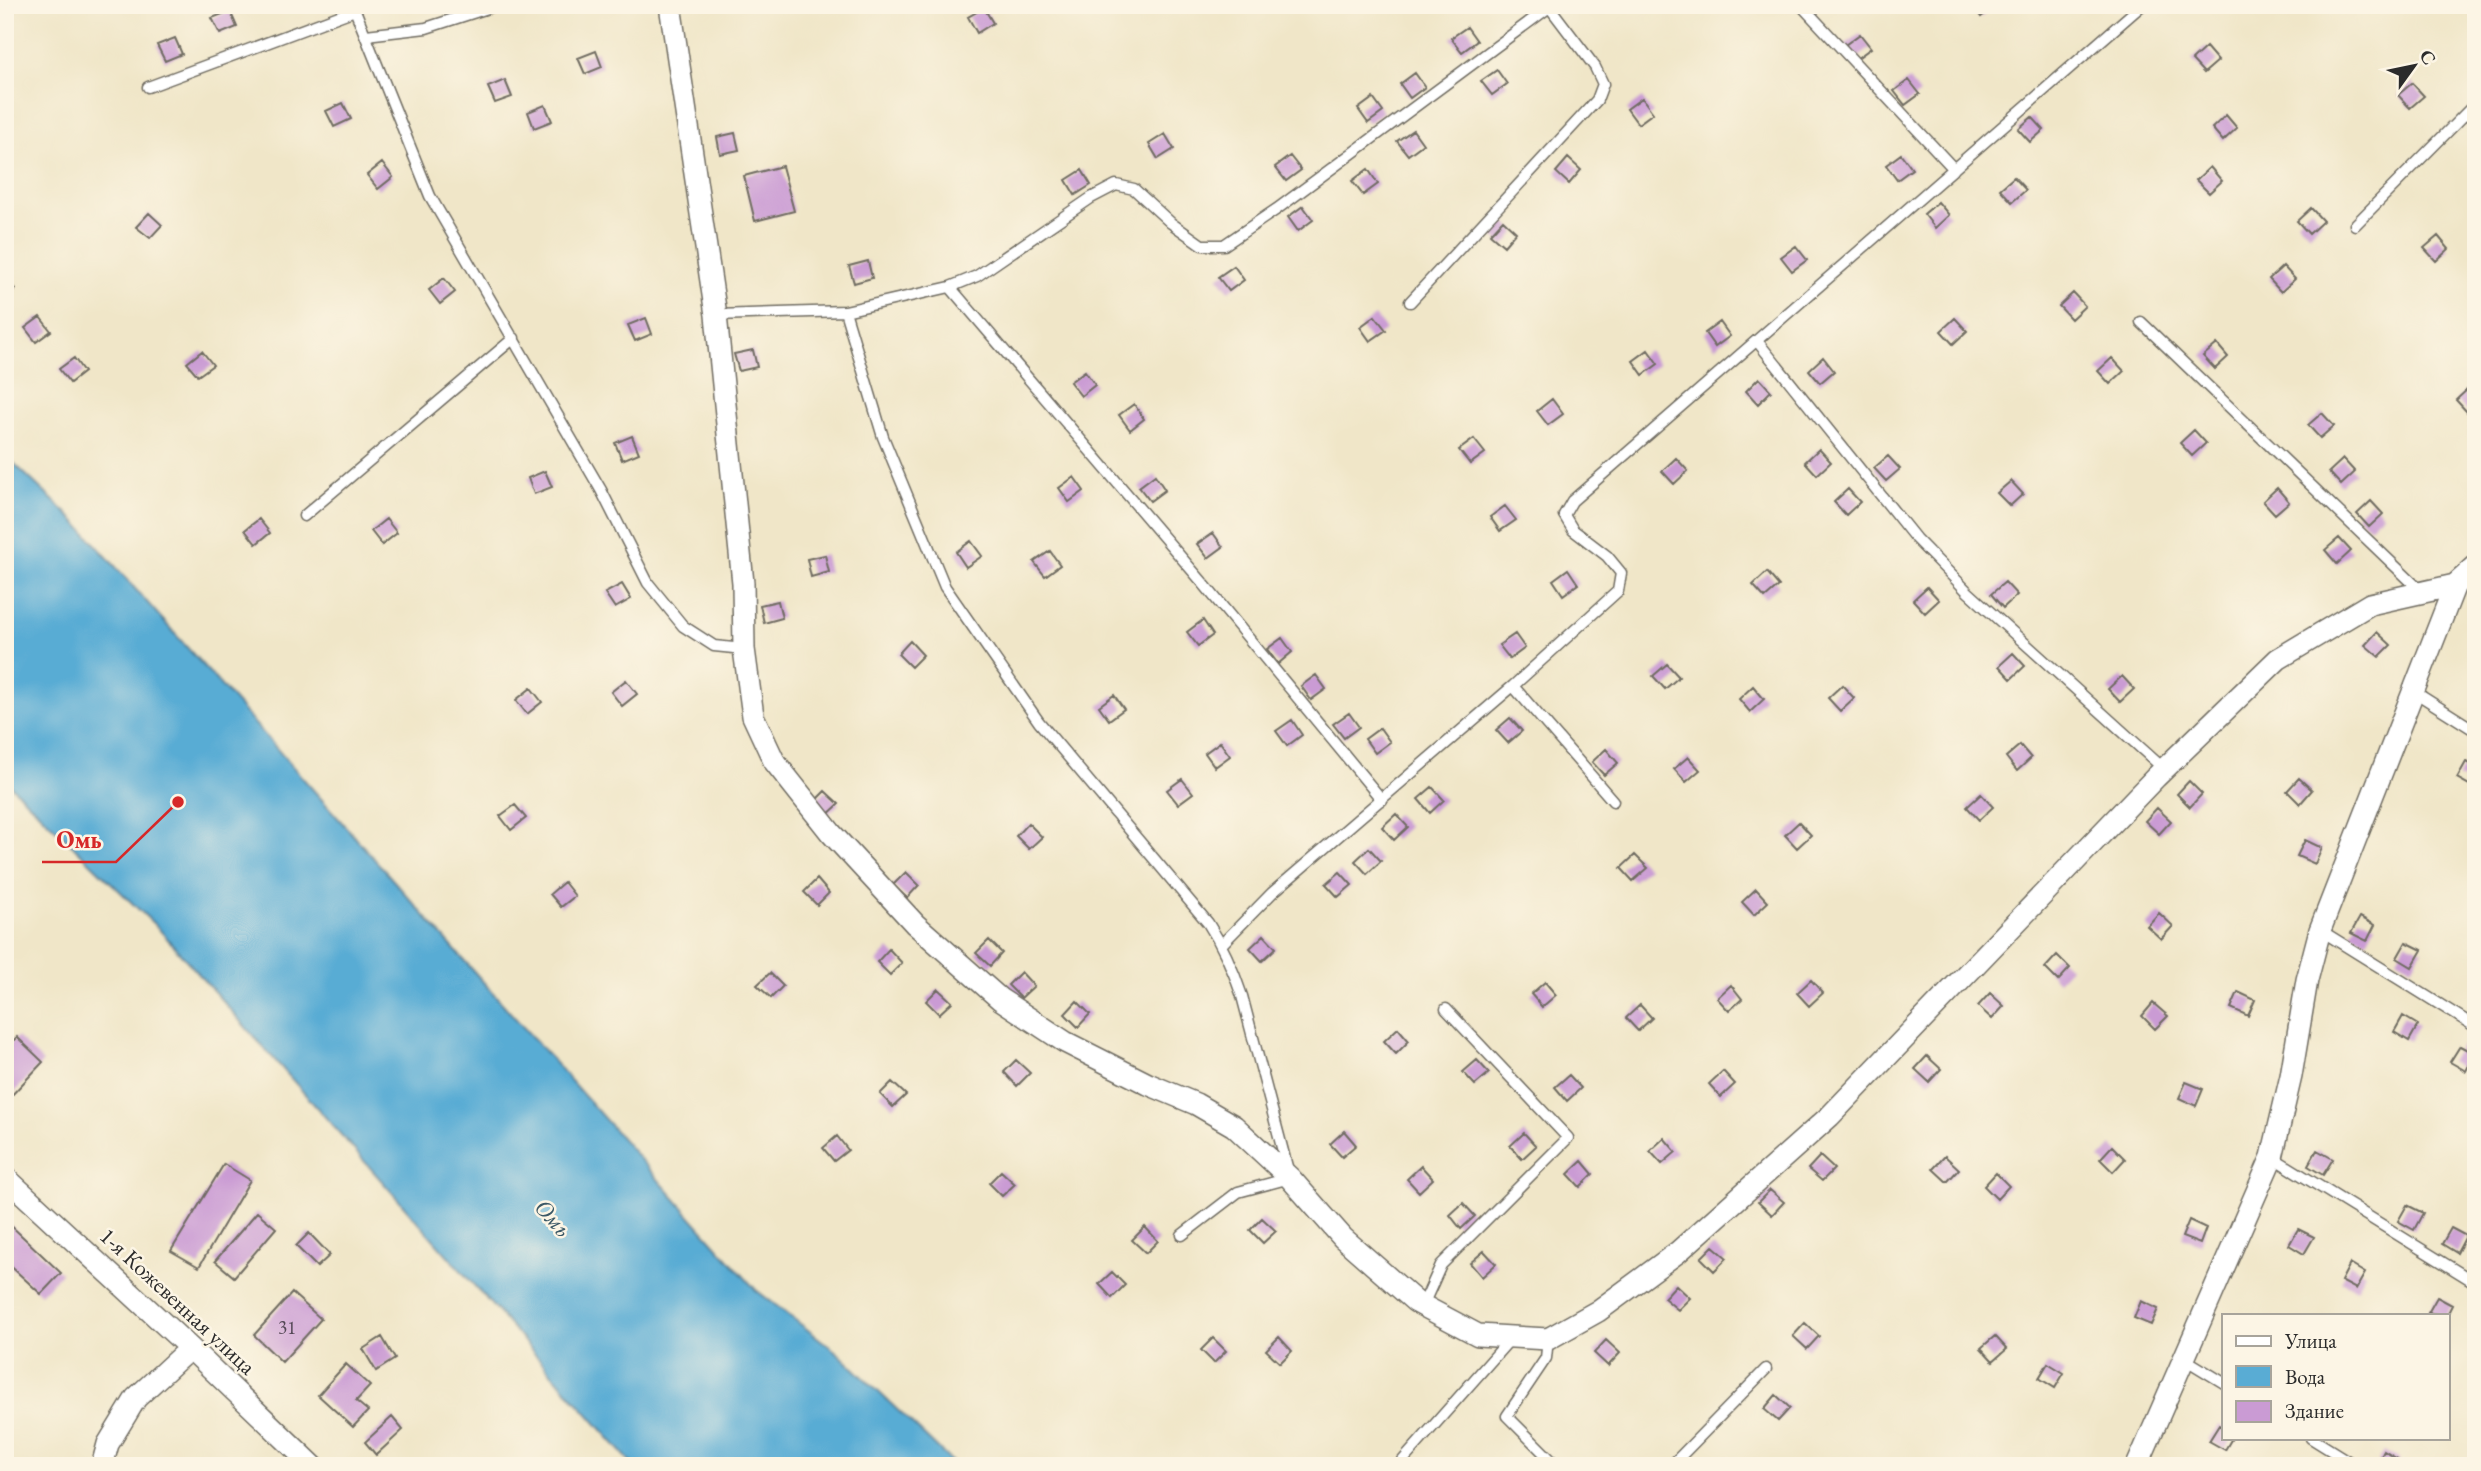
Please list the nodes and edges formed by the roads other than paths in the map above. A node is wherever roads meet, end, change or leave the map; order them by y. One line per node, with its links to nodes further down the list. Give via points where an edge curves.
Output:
1 (497, 5): 7 (lane, via 426,27)
2 (670, 5): 15 (street)
3 (1801, 5): 10 (lane)
4 (2142, 5): 10 (lane)
5 (1550, 6): 12 (lane, via 1224,245 1202,245 1134,189 1116,185 977,276); 13 (lane, via 1595,67 1603,84 1597,100)
6 (354, 8): 7 (lane); 8 (lane)
7 (366, 35): 17 (lane, via 430,196)
8 (148, 88)
9 (2476, 103): 11 (lane)
10 (1954, 169): 18 (lane)
11 (2355, 225)
12 (950, 286): 14 (lane); 28 (lane)
13 (1410, 302)
14 (845, 311): 15 (lane); 31 (lane, via 883,437 945,587 1039,722)
15 (716, 315): 23 (street, via 743,583)
16 (2141, 321): 22 (lane)
17 (514, 338): 19 (lane); 23 (lane, via 648,583 683,626 714,646)
18 (1757, 341): 24 (lane, via 1572,502 1564,515 1573,530 1621,573 1618,591); 27 (lane, via 1916,539 1968,592)
19 (304, 516)
20 (2476, 566): 21 (street)
21 (2455, 585): 22 (street); 25 (street)
22 (2421, 591): 27 (street, via 2370,604 2278,659)
23 (744, 649): 36 (street, via 753,716 774,761 831,834 915,924 1000,999 1065,1042 1234,1126)
24 (1513, 686): 28 (lane); 29 (lane)
25 (2413, 691): 26 (lane); 30 (street)
26 (2476, 731)
27 (2164, 769): 41 (street, via 1830,1116 1678,1252 1598,1311)
28 (1382, 800): 31 (lane, via 1272,893)
29 (1613, 801)
30 (2320, 930): 33 (lane); 34 (street)
31 (1222, 944): 36 (lane, via 1242,996)
32 (1447, 1009): 39 (lane, via 1568,1138 1441,1265)
33 (2476, 1027)
34 (2272, 1157): 38 (lane); 43 (street)
35 (5, 1177): 42 (street, 1-я Кожевенная улица)
36 (1290, 1178): 37 (lane, via 1238,1192); 39 (street, via 1343,1238)
37 (1182, 1235)
38 (2476, 1283)
39 (1423, 1305): 40 (street, via 1478,1335)
40 (1512, 1337): 41 (street); 49 (lane)
41 (1548, 1339): 50 (lane, via 1546,1359 1507,1416)
42 (190, 1348): 47 (street, via 136,1398 108,1444); 48 (street, 1-я Кожевенная улица)
43 (2183, 1358): 45 (lane); 52 (street)
44 (1766, 1369): 51 (lane)
45 (2222, 1382)
46 (2314, 1440): 53 (lane)
47 (102, 1466)
48 (313, 1466)
49 (1398, 1466)
50 (1557, 1466)
51 (1671, 1466)
52 (2137, 1466)
53 (2356, 1466)

